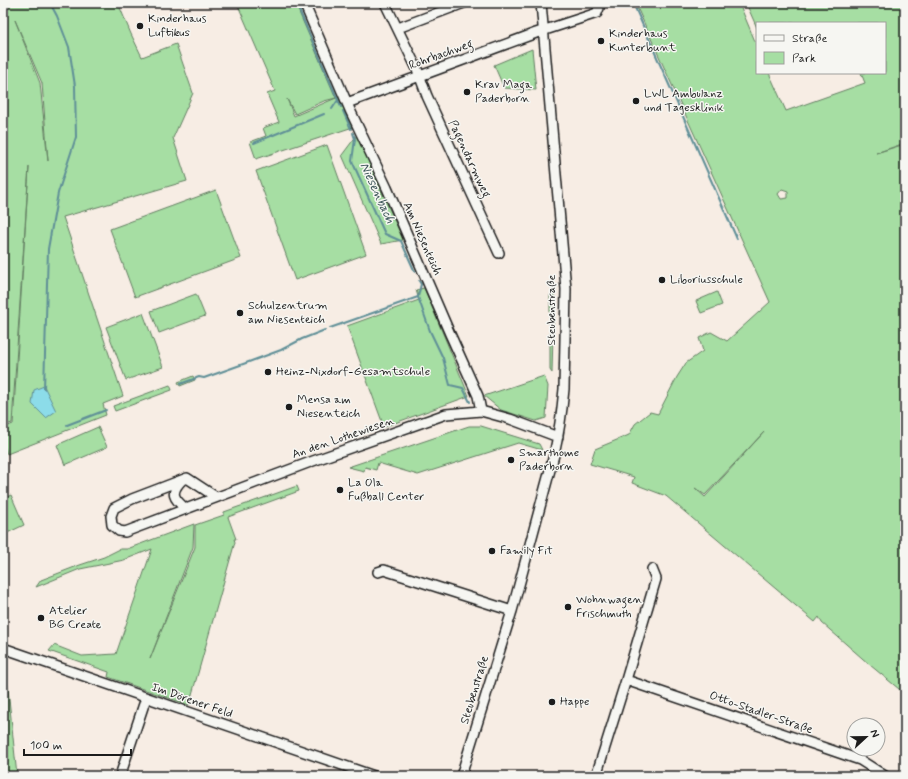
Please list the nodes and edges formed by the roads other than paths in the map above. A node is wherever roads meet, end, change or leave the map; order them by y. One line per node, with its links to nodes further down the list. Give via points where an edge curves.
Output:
1 (304, 3): 9 (street, Am Niesenteich)
2 (385, 3): 6 (street, Pagendarmweg)
3 (464, 3): 6 (street)
4 (541, 3): 7 (street, Steubenstraße)
5 (599, 3): 7 (street, Rohrbachweg, via 597,13)
6 (398, 28): 8 (street, Pagendarmweg)
7 (543, 31): 8 (street, Rohrbachweg); 12 (street, Steubenstraße, via 566,289 564,389)
8 (420, 76): 9 (street, Rohrbachweg); 10 (street, Pagendarmweg)
9 (347, 103): 11 (street, Am Niesenteich, via 478,396)
10 (499, 252)
11 (481, 411): 12 (street); 14 (street, An den Lothewiesen, via 446,414)
12 (558, 437): 18 (street, Steubenstraße)
13 (183, 479): 14 (street, via 187,478); 15 (street, via 174,494 175,499); 15 (street, An den Lothewiesen, via 114,508 111,516 112,525 125,532)
14 (216, 497): 15 (street, An den Lothewiesen)
15 (186, 508)
16 (652, 569): 20 (street, via 656,579)
17 (378, 572): 18 (street, via 384,570)
18 (512, 611): 24 (street, Steubenstraße)
19 (3, 648): 21 (street, Im Dörener Feld)
20 (626, 680): 25 (street); 26 (street, Otto-Stadler-Straße, via 860,760)
21 (146, 698): 22 (street); 23 (street, Im Dörener Feld)
22 (120, 776)
23 (374, 776)
24 (462, 776)
25 (596, 776)
26 (885, 776)

